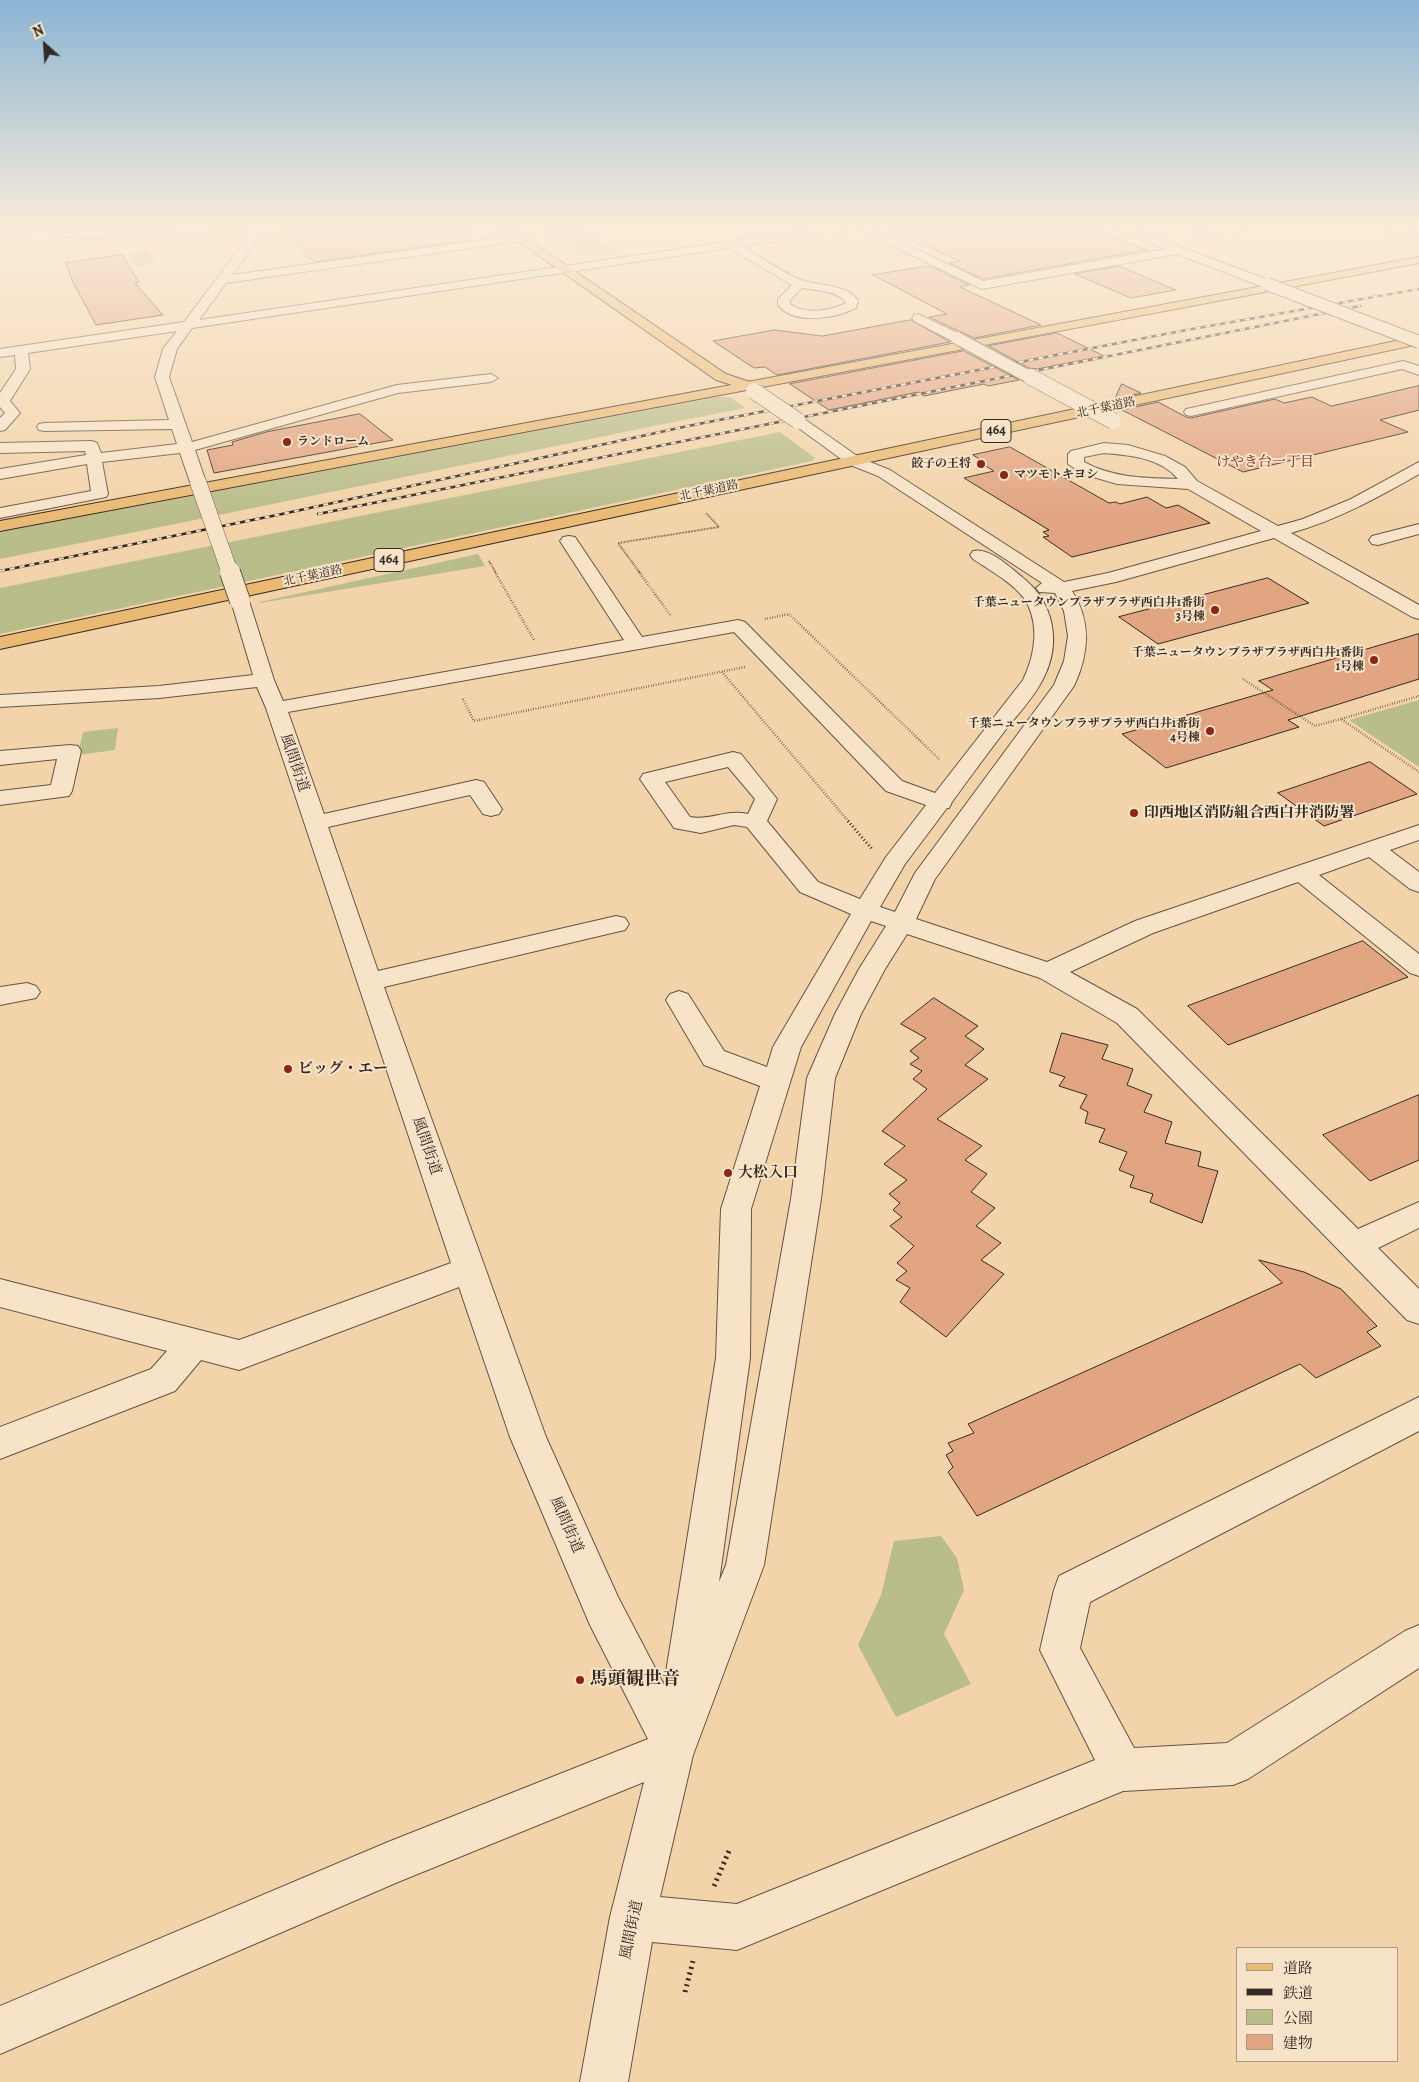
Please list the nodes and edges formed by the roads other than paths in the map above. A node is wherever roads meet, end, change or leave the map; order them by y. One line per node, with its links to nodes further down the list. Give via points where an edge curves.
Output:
1 (189, 324): 9 (street)
2 (190, 324): 17 (street, 風間街道, via 170,349 162,377)
3 (645, 324): 13 (main road, via 721,377)
4 (664, 324): 13 (main road, via 738,374)
5 (930, 324): 16 (street, bridge)
6 (1084, 324): 13 (main road)
7 (1374, 324): 8 (street, bridge)
8 (1419, 341): 23 (main road, 北千葉道路 / 464)
9 (21, 350): 10 (street); 14 (street, via 23,369)
10 (0, 353)
11 (1419, 371): 15 (street, via 1403,365)
12 (491, 378): 21 (street, via 397,389)
13 (751, 388): 23 (street, bridge); 28 (main road)
14 (1, 401): 18 (street, via 13,413)
15 (1191, 412)
16 (1113, 421)
17 (177, 424): 19 (street); 21 (street, 風間街道)
18 (0, 427)
19 (44, 427)
20 (0, 448): 22 (street, via 92,446)
21 (186, 448): 22 (street); 38 (street, 風間街道, bridge)
22 (94, 458): 25 (street); 27 (street, via 100,494)
23 (850, 458): 33 (street, via 884,473); 34 (street, via 866,477); 36 (main road, 北千葉道路 / 464)
24 (1419, 467): 30 (street, via 1335,514)
25 (0, 474)
26 (1191, 484): 26 (street, via 1127,480 1089,472 1076,464 1076,454 1104,448 1128,450 1159,459 1179,470); 30 (street)
27 (0, 513)
28 (0, 526)
29 (1419, 529): 31 (street)
30 (1278, 534): 33 (street); 35 (street)
31 (1378, 540)
32 (569, 541): 37 (street)
33 (1061, 588): 34 (street); 52 (street, via 1070,599 1077,626 1078,651 1071,672 924,878)
34 (1026, 589): 43 (street, via 1035,602 1044,628 1045,647 1040,667)
35 (1419, 613)
36 (0, 644)
37 (637, 645): 40 (street); 43 (street, via 738,626 894,786)
38 (264, 680): 39 (street, via 159,692); 40 (street, 風間街道)
39 (0, 701)
40 (276, 708): 46 (street, 風間街道)
41 (0, 758): 42 (street, via 70,751 62,791)
42 (0, 798)
43 (941, 802): 51 (street, via 894,862)
44 (491, 809): 46 (street, via 476,788)
45 (754, 822): 51 (street, via 808,887)
46 (315, 823): 56 (street, 風間街道)
47 (1419, 832): 48 (street)
48 (1372, 848): 49 (street); 50 (street)
49 (1301, 872): 54 (street); 55 (street, via 1144,926)
50 (1419, 884)
51 (866, 911): 52 (street); 60 (street, via 787,1047)
52 (902, 922): 55 (street); 70 (street, via 848,1014 821,1078 806,1199 746,1564)
53 (616, 924): 56 (street)
54 (1419, 967)
55 (1049, 972): 62 (street, via 1127,1016)
56 (369, 982): 63 (street, 風間街道)
57 (27, 992): 58 (street)
58 (0, 996)
59 (679, 1000): 60 (street, via 714,1058)
60 (776, 1081): 70 (street, via 736,1209 733,1358)
61 (1419, 1214): 62 (street)
62 (1354, 1245): 65 (street)
63 (469, 1270): 66 (street, via 239,1355); 70 (street, 風間街道, via 528,1437 604,1611)
64 (0, 1293): 66 (street)
65 (1419, 1310)
66 (194, 1343): 68 (street, via 163,1380)
67 (1419, 1413): 71 (street, via 1073,1590 1060,1650)
68 (0, 1443)
69 (1419, 1646): 71 (street, via 1233,1764)
70 (675, 1749): 72 (street, 風間街道); 73 (street, via 388,1864)
71 (1123, 1770): 72 (street, via 737,1927)
72 (632, 1917): 74 (street, 風間街道)
73 (0, 2030)
74 (604, 2082)

